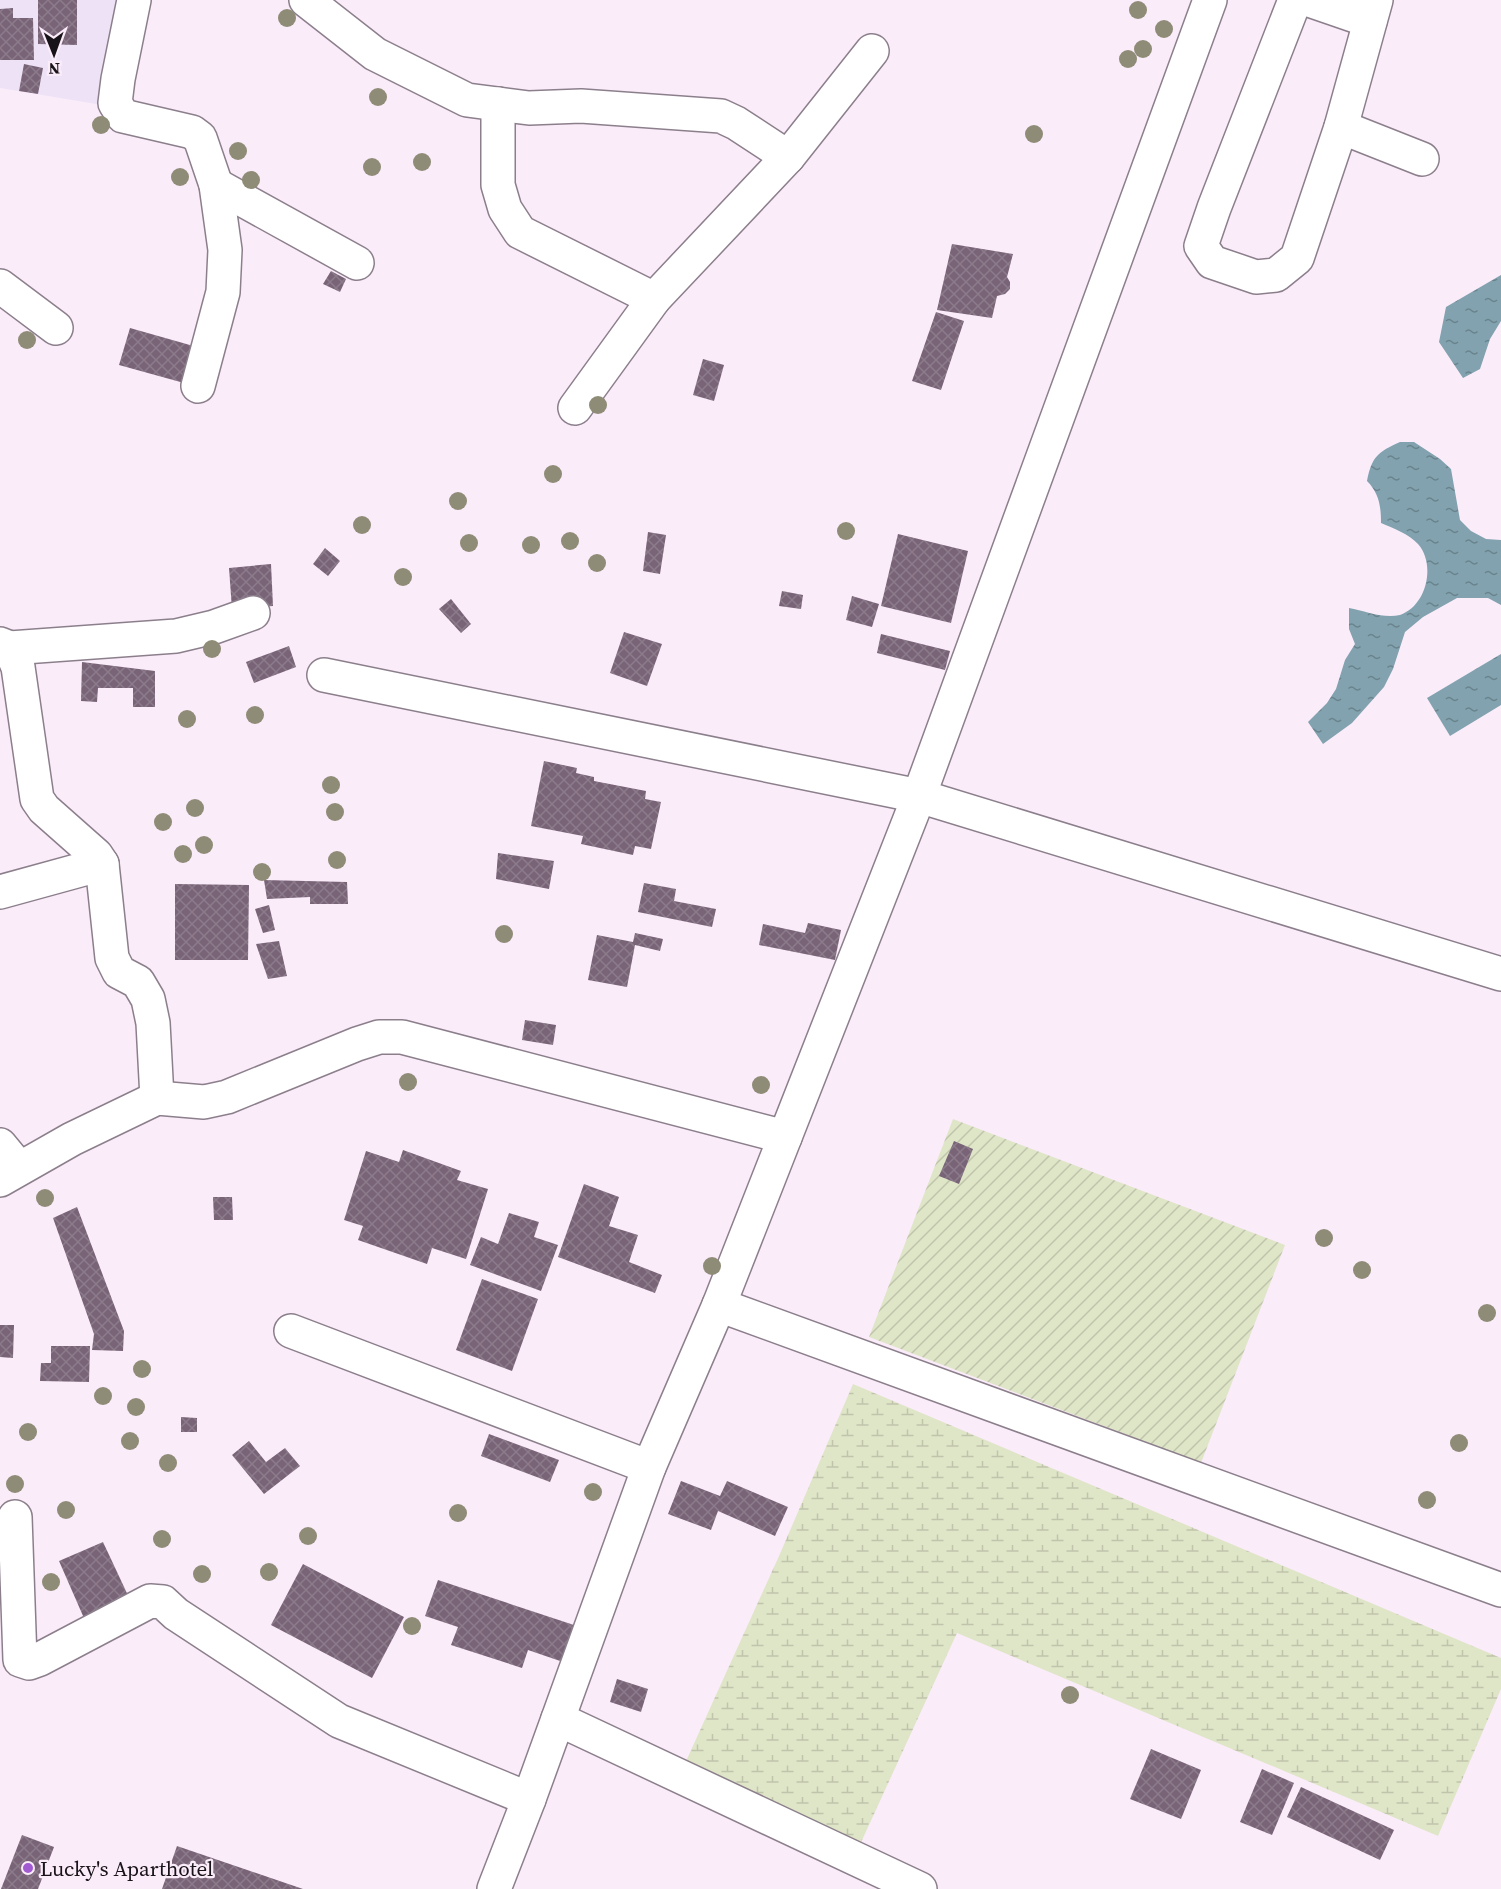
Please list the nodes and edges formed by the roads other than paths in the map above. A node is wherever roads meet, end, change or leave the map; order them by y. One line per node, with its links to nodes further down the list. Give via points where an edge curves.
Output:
1 (134, 0): 12 (street, via 115,103 123,116 192,132 200,138)
2 (306, 0): 8 (street, via 375,54 467,100)
3 (1210, 0): 22 (street)
4 (1295, 0): 9 (street, via 1204,236 1202,246 1212,262 1256,277 1276,275 1297,258)
5 (1309, 0): 6 (street)
6 (1373, 10): 9 (street)
7 (872, 51): 10 (street)
8 (498, 104): 10 (street, via 721,116); 15 (street, via 498,185 505,209 520,232)
9 (1341, 127): 11 (street)
10 (788, 157): 15 (street)
11 (1422, 159)
12 (216, 185): 13 (street); 17 (street, via 225,250 223,292)
13 (357, 262)
14 (0, 286): 16 (street)
15 (654, 299): 18 (street)
16 (56, 328)
17 (198, 386)
18 (575, 408)
19 (253, 613): 20 (street, via 176,636)
20 (5, 646): 23 (street, via 18,667 37,799)
21 (324, 675): 22 (street)
22 (919, 796): 25 (street); 27 (street)
23 (102, 864): 24 (street); 26 (street, via 112,958 119,972 138,982 148,999)
24 (0, 892)
25 (1501, 974)
26 (158, 1098): 27 (street, via 204,1102 227,1097 357,1044 379,1037 402,1036); 28 (street, via 72,1139)
27 (785, 1137): 29 (street)
28 (6, 1164)
29 (719, 1305): 31 (street); 33 (street)
30 (291, 1331): 31 (street)
31 (649, 1467): 34 (street)
32 (15, 1517): 35 (street, via 20,1660 29,1663 40,1659 150,1601 163,1602 339,1721)
33 (1501, 1590)
34 (558, 1719): 35 (street); 37 (street)
35 (529, 1799): 36 (street)
36 (494, 1889)
37 (920, 1889)

